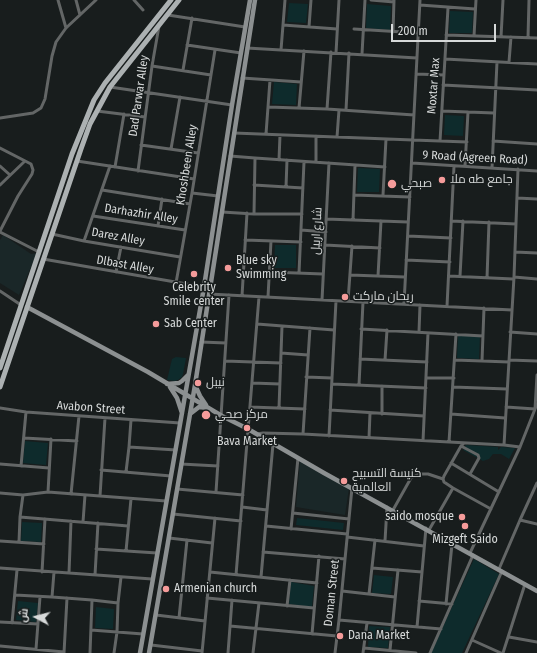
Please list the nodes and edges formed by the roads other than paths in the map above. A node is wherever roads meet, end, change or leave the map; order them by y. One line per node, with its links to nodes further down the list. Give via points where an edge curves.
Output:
1 (58, 0): 32 (street)
2 (76, 0): 25 (street)
3 (90, 0): 20 (street)
4 (96, 0): 20 (street)
5 (134, 0): 24 (street)
6 (170, 0): 137 (main road, via 97,96 79,136)
7 (179, 0): 26 (main road)
8 (248, 0): 30 (street)
9 (255, 0): 45 (street)
10 (285, 0): 29 (street)
11 (312, 0): 31 (street)
12 (340, 0): 33 (street)
13 (365, 0): 35 (street)
14 (370, 0): 19 (street)
15 (420, 0): 21 (street)
16 (476, 0): 23 (street)
17 (503, 0): 40 (street)
18 (529, 0): 42 (street)
19 (394, 1): 36 (street)
20 (91, 4): 25 (street)
21 (420, 5): 22 (street); 37 (street)
22 (448, 8): 23 (street); 38 (street, Moxtar Max)
23 (475, 9): 39 (street)
24 (143, 10)
25 (80, 14): 32 (street)
26 (168, 15): 27 (street); 28 (main road)
27 (192, 18): 30 (street); 44 (street)
28 (160, 25): 59 (street, Dad Parwar Alley); 68 (main road)
29 (283, 25): 31 (street); 47 (street)
30 (245, 27): 50 (street)
31 (309, 27): 33 (street)
32 (66, 28): 87 (street, via 58,37 53,49 45,99 41,108 28,114)
33 (337, 29): 51 (street)
34 (354, 29): 35 (street)
35 (364, 30): 36 (street); 53 (street)
36 (393, 32): 37 (street)
37 (419, 34): 54 (street)
38 (446, 35): 39 (street); 55 (street, Moxtar Max)
39 (474, 36): 40 (street)
40 (501, 37): 41 (street)
41 (511, 37): 42 (street); 57 (street)
42 (528, 38): 43 (street)
43 (537, 38)
44 (187, 46): 46 (street); 60 (street)
45 (247, 48): 47 (street); 64 (street)
46 (215, 50): 50 (street); 62 (street, Khoshbeen Alley)
47 (281, 50): 48 (street)
48 (304, 51): 49 (street); 66 (street)
49 (330, 52): 51 (street); 77 (street)
50 (240, 53): 74 (street)
51 (336, 53): 52 (street)
52 (349, 53): 53 (street); 79 (street)
53 (362, 54): 54 (street)
54 (417, 58): 61 (street)
55 (445, 59): 56 (street); 63 (street, Moxtar Max)
56 (497, 62): 57 (street); 69 (street)
57 (509, 62): 58 (street)
58 (537, 64)
59 (152, 66): 60 (street); 71 (street, Dad Parwar Alley)
60 (183, 70): 62 (street)
61 (416, 74): 63 (street); 85 (street)
62 (211, 75): 73 (street, Khoshbeen Alley)
63 (444, 76): 67 (street, Moxtar Max)
64 (242, 78): 65 (street); 88 (street)
65 (270, 80): 66 (street); 75 (street)
66 (301, 82): 76 (street)
67 (443, 85): 69 (street); 81 (street, Moxtar Max)
68 (110, 87): 71 (street); 80 (main road)
69 (496, 88): 70 (street); 83 (street)
70 (537, 90)
71 (148, 93): 72 (street); 86 (street, Dad Parwar Alley)
72 (180, 97): 73 (street); 101 (street)
73 (207, 101): 74 (street); 102 (street, Khoshbeen Alley)
74 (232, 105): 134 (street)
75 (268, 107): 76 (street); 89 (street)
76 (299, 108): 77 (street)
77 (327, 109): 78 (street)
78 (338, 110): 79 (street); 92 (street)
79 (346, 110): 85 (street)
80 (96, 111): 84 (street); 105 (main road)
81 (442, 111): 82 (street); 95 (street, Moxtar Max)
82 (468, 112): 83 (street); 97 (street)
83 (494, 113): 96 (street)
84 (124, 114): 86 (street); 118 (street)
85 (414, 115): 94 (street)
86 (145, 117): 99 (street, Dad Parwar Alley)
87 (0, 118)
88 (234, 133): 89 (street); 103 (street)
89 (266, 134): 90 (street)
90 (280, 135): 91 (street); 106 (street)
91 (316, 136): 92 (street); 110 (street)
92 (337, 137): 93 (street)
93 (386, 139): 94 (street); 119 (street)
94 (413, 140): 95 (street); 112 (street)
95 (440, 141): 97 (street)
96 (493, 141): 98 (street); 120 (street)
97 (467, 142): 117 (street)
98 (537, 144)
99 (141, 145): 101 (street); 121 (street, Dad Parwar Alley)
100 (0, 148): 108 (street)
101 (171, 149): 102 (street)
102 (198, 153): 125 (street, Khoshbeen Alley)
103 (230, 156): 104 (street); 144 (street)
104 (255, 158): 106 (street); 127 (street)
105 (77, 160): 115 (street); 140 (main road)
106 (279, 160): 107 (street)
107 (287, 160): 109 (street); 128 (street)
108 (25, 161): 124 (street); 160 (street, via 32,166 33,172 20,191)
109 (304, 162): 110 (street); 129 (street)
110 (316, 162): 111 (street)
111 (329, 163): 113 (street); 149 (street, شارع اربيل)
112 (412, 163): 116 (street, 9 Road (Agreen Road)); 135 (street)
113 (355, 165): 119 (street); 132 (street)
114 (0, 166): 124 (street)
115 (110, 166): 118 (street); 130 (street)
116 (454, 166): 117 (street, 9 Road (Agreen Road)); 151 (street)
117 (465, 166): 120 (street, 9 Road (Agreen Road))
118 (115, 167): 121 (street)
119 (385, 167): 133 (street)
120 (492, 168): 122 (street, 9 Road (Agreen Road))
121 (138, 170): 125 (street)
122 (518, 170): 123 (street, 9 Road (Agreen Road)); 136 (street)
123 (537, 171)
124 (10, 175): 126 (street)
125 (194, 179): 131 (street, Khoshbeen Alley)
126 (0, 185)
127 (254, 186): 128 (street); 146 (street)
128 (286, 187): 129 (street)
129 (303, 188): 147 (street)
130 (102, 190): 138 (street); 148 (street)
131 (192, 193): 134 (street); 141 (street, Khoshbeen Alley)
132 (354, 195): 133 (street); 150 (street)
133 (383, 195): 135 (street)
134 (218, 196): 193 (street)
135 (410, 197): 154 (street)
136 (517, 198): 139 (street); 156 (street)
137 (57, 199): 140 (main road); 142 (main road)
138 (162, 199): 141 (street); 157 (street)
139 (537, 199)
140 (63, 201): 143 (main road)
141 (190, 204): 158 (street, Khoshbeen Alley)
142 (53, 210): 143 (main road); 173 (main road)
143 (59, 212): 162 (main road)
144 (222, 212): 145 (street); 195 (street)
145 (247, 213): 146 (street); 165 (street)
146 (254, 214): 147 (street)
147 (302, 214): 159 (street)
148 (93, 216): 157 (street, Darhazhir Alley); 166 (street)
149 (326, 219): 150 (street); 161 (street, شارع اربيل)
150 (353, 220): 152 (street)
151 (452, 220): 153 (street); 164 (street)
152 (381, 221): 154 (street); 172 (street)
153 (463, 221): 155 (street); 187 (street)
154 (408, 222): 163 (street)
155 (489, 222): 156 (street); 189 (street)
156 (516, 224): 174 (street)
157 (158, 226): 158 (street, Darhazhir Alley)
158 (185, 230): 176 (street, Khoshbeen Alley)
159 (301, 230): 161 (street); 168 (street)
160 (0, 232): 173 (street)
161 (326, 232): 169 (street, شارع اربيل)
162 (52, 234): 166 (street, Darez Alley); 177 (main road)
163 (408, 236): 164 (street); 178 (street)
164 (451, 238): 179 (street)
165 (245, 240): 167 (street); 197 (street)
166 (84, 241): 171 (street, Darez Alley)
167 (271, 241): 168 (street); 181 (street)
168 (300, 242): 182 (street)
169 (325, 244): 170 (street); 183 (street, شارع اربيل)
170 (352, 246): 172 (street); 184 (street)
171 (121, 247): 176 (street, Darez Alley); 180 (street)
172 (380, 248): 185 (street)
173 (39, 252): 205 (main road)
174 (515, 252): 175 (street); 190 (street)
175 (537, 254)
176 (180, 257): 192 (street, Khoshbeen Alley)
177 (43, 259): 180 (street, Dlbast Alley); 208 (main road)
178 (406, 260): 179 (street); 188 (street)
179 (450, 262): 186 (street)
180 (116, 272): 192 (street, Dlbast Alley)
181 (270, 272): 182 (street); 199 (street)
182 (299, 273): 183 (street)
183 (323, 274): 200 (street, شارع اربيل)
184 (350, 275): 185 (street); 202 (street)
185 (378, 276): 188 (street)
186 (449, 276): 187 (street); 207 (street)
187 (460, 276): 189 (street)
188 (405, 277): 204 (street)
189 (487, 278): 190 (street)
190 (513, 278): 191 (street); 210 (street)
191 (537, 278)
192 (176, 283): 193 (street, Dlbast Alley)
193 (204, 287): 238 (street)
194 (0, 291): 205 (street)
195 (209, 294): 196 (street); 223 (street)
196 (229, 295): 197 (street); 224 (street)
197 (242, 296): 198 (street)
198 (259, 297): 199 (street); 211 (street)
199 (268, 297): 200 (street)
200 (322, 300): 201 (street)
201 (336, 301): 202 (street); 215 (street)
202 (348, 301): 203 (street)
203 (363, 302): 204 (street); 214 (street)
204 (404, 304): 206 (street)
205 (21, 305): 237 (main road)
206 (420, 305): 207 (street); 217 (street)
207 (447, 306): 209 (street)
208 (27, 307): 245 (street); 252 (main road)
209 (484, 308): 210 (street); 222 (street)
210 (512, 310): 218 (street)
211 (257, 324): 212 (street); 234 (street)
212 (282, 326): 213 (street); 225 (street)
213 (310, 328): 215 (street); 226 (street)
214 (361, 329): 216 (street); 227 (street)
215 (334, 330): 241 (street)
216 (387, 330): 217 (street); 228 (street)
217 (419, 332): 219 (street)
218 (510, 332): 221 (street); 232 (street)
219 (428, 333): 220 (street); 235 (street)
220 (456, 334): 222 (street); 229 (street)
221 (537, 334)
222 (483, 336): 231 (street)
223 (201, 342): 224 (street); 248 (street)
224 (226, 343): 230 (street)
225 (281, 353): 226 (street); 236 (street)
226 (308, 355): 240 (street)
227 (360, 359): 228 (street); 249 (street)
228 (385, 360): 235 (street)
229 (455, 360): 231 (street); 243 (street)
230 (225, 361): 234 (street); 273 (street)
231 (482, 361): 232 (street)
232 (509, 361): 233 (street); 254 (street)
233 (537, 361)
234 (254, 362): 236 (street); 244 (street)
235 (427, 362): 242 (street)
236 (281, 363): 246 (street)
237 (0, 368)
238 (189, 374): 245 (street, via 179,383); 255 (street)
239 (537, 375): 264 (street)
240 (306, 377): 241 (street); 263 (street)
241 (332, 378): 247 (street)
242 (426, 378): 243 (street); 253 (street)
243 (454, 378): 251 (street)
244 (252, 383): 246 (street); 258 (street)
245 (167, 384): 255 (street); 267 (street, via 174,392)
246 (280, 384): 262 (street)
247 (332, 384): 249 (street); 265 (street)
248 (195, 385): 256 (street); 261 (street)
249 (359, 385): 250 (street)
250 (382, 386): 253 (street); 270 (street)
251 (453, 386): 254 (street); 271 (street)
252 (0, 387)
253 (426, 388): 274 (street)
254 (507, 389): 259 (street)
255 (185, 394): 256 (street); 267 (street)
256 (192, 398): 261 (street); 269 (street)
257 (537, 404): 264 (street)
258 (250, 407): 262 (street); 279 (street)
259 (506, 407): 264 (street); 276 (street)
260 (0, 408): 266 (street, Avabon Street)
261 (208, 408): 269 (street, via 199,408); 273 (street)
262 (279, 408): 263 (street)
263 (305, 409): 281 (street)
264 (535, 409): 294 (street)
265 (330, 410): 268 (street); 282 (street)
266 (26, 412): 272 (street, Avabon Street); 283 (street)
267 (182, 413): 278 (street)
268 (370, 413): 270 (street); 284 (street)
269 (190, 414): 299 (street)
270 (382, 414): 274 (street)
271 (452, 414): 276 (street); 288 (street)
272 (79, 416): 275 (street, Avabon Street); 287 (street)
273 (222, 416): 279 (street); 301 (street)
274 (424, 416): 286 (street)
275 (105, 418): 277 (street, Avabon Street); 303 (street)
276 (505, 418): 291 (street)
277 (131, 420): 278 (street, Avabon Street); 293 (street)
278 (180, 423): 295 (street)
279 (248, 429): 280 (street); 319 (street)
280 (257, 434): 281 (street); 289 (street)
281 (303, 434): 282 (street)
282 (329, 436): 284 (street)
283 (24, 438): 285 (street); 300 (street)
284 (369, 438): 286 (street)
285 (51, 439): 287 (street); 302 (street)
286 (423, 441): 288 (street)
287 (76, 442): 317 (street)
288 (449, 442): 290 (street)
289 (273, 443): 296 (street); 328 (street)
290 (464, 443): 291 (street); 292 (street)
291 (504, 445): 294 (street)
292 (461, 446): 297 (street); 305 (street, via 479,458)
293 (129, 447): 295 (street); 304 (street)
294 (520, 447): 314 (street)
295 (176, 450): 306 (street)
296 (298, 458): 309 (street); 330 (street)
297 (451, 463): 305 (street); 307 (street)
298 (0, 464): 300 (street)
299 (181, 464): 301 (street); 311 (street)
300 (21, 466): 302 (street)
301 (218, 466): 313 (street)
302 (49, 468): 312 (street)
303 (102, 470): 304 (street); 321 (street)
304 (126, 472): 306 (street)
305 (470, 474): 314 (street)
306 (171, 476): 324 (street)
307 (443, 479): 310 (street); 329 (street, via 428,474 419,474 411,478)
308 (537, 483): 320 (street)
309 (352, 487): 325 (street); 335 (street, Doman Street)
310 (453, 488): 327 (street); 345 (street)
311 (177, 489): 313 (street); 331 (street)
312 (48, 492): 316 (street); 317 (street)
313 (216, 492): 319 (street)
314 (499, 492): 327 (street)
315 (0, 493): 316 (street)
316 (22, 494): 332 (street)
317 (71, 494): 318 (street)
318 (85, 495): 321 (street); 339 (street)
319 (243, 495): 326 (street)
320 (531, 495): 322 (street); 336 (street)
321 (100, 496): 323 (street)
322 (537, 496)
323 (131, 498): 324 (street); 342 (street)
324 (166, 501): 360 (street)
325 (387, 507): 329 (street); 351 (street)
326 (242, 508): 328 (street); 338 (street)
327 (491, 509): 361 (street)
328 (267, 510): 343 (street)
329 (393, 510): 345 (street)
330 (293, 513): 335 (street); 344 (street)
331 (173, 514): 333 (street); 347 (street)
332 (20, 517): 334 (street); 352 (street)
333 (215, 518): 338 (street); 353 (street)
334 (45, 519): 337 (street); 355 (street)
335 (349, 519): 346 (street, Doman Street)
336 (520, 520): 341 (street); 368 (street)
337 (71, 521): 339 (street); 373 (street)
338 (241, 521): 375 (street)
339 (83, 522): 340 (street)
340 (98, 523): 342 (street); 357 (street)
341 (537, 524)
342 (128, 526): 358 (street)
343 (266, 526): 344 (street); 359 (street)
344 (291, 529): 346 (street)
345 (427, 529): 354 (street); 356 (street)
346 (347, 536): 349 (street); 363 (street, Doman Street)
347 (169, 538): 348 (street); 400 (street)
348 (187, 540): 353 (street); 401 (street)
349 (375, 540): 351 (street); 365 (street)
350 (0, 541): 352 (street)
351 (385, 541): 356 (street)
352 (19, 542): 355 (street)
353 (212, 543): 371 (street)
354 (452, 543): 361 (street); 396 (street)
355 (44, 544): 369 (street)
356 (424, 546): 372 (street)
357 (96, 549): 358 (street); 374 (street)
358 (126, 551): 360 (street)
359 (263, 552): 362 (street); 377 (street)
360 (157, 553): 378 (street)
361 (471, 554): 368 (street); 397 (street)
362 (319, 556): 363 (street); 380 (street)
363 (345, 558): 382 (street, Doman Street)
364 (0, 568): 366 (street)
365 (372, 568): 367 (street); 384 (street)
366 (17, 570): 369 (street); 385 (street)
367 (398, 570): 372 (street); 388 (street)
368 (500, 570): 381 (street); 419 (street)
369 (42, 572): 370 (street)
370 (54, 572): 373 (street); 387 (street)
371 (210, 572): 375 (street); 390 (street)
372 (422, 572): 393 (street)
373 (69, 574): 374 (street)
374 (95, 575): 376 (street)
375 (236, 575): 377 (street)
376 (121, 577): 378 (street); 394 (street)
377 (261, 577): 379 (street)
378 (152, 579): 415 (street)
379 (290, 580): 380 (street); 398 (street)
380 (317, 583): 399 (street)
381 (525, 584): 383 (street); 418 (street)
382 (342, 591): 384 (street); 402 (street, Doman Street)
383 (537, 591)
384 (369, 594): 388 (street)
385 (15, 595): 386 (street); 405 (street)
386 (40, 597): 387 (street); 407 (street)
387 (52, 597): 389 (street)
388 (395, 597): 408 (street)
389 (67, 598): 391 (street); 430 (street)
390 (207, 598): 392 (street); 403 (street)
391 (92, 600): 394 (street); 412 (street)
392 (232, 600): 395 (street); 409 (street)
393 (419, 601): 396 (street); 410 (street)
394 (118, 603): 414 (street)
395 (259, 603): 398 (street); 411 (street)
396 (446, 604): 397 (street)
397 (452, 604): 413 (street)
398 (287, 606): 399 (street)
399 (314, 608): 416 (street)
400 (156, 615): 401 (street); 421 (street)
401 (179, 618): 403 (street)
402 (340, 620): 406 (street); 417 (street, Doman Street)
403 (205, 621): 428 (street)
404 (0, 622): 405 (street)
405 (12, 623): 407 (street)
406 (367, 623): 408 (street); 425 (street)
407 (38, 624): 426 (street)
408 (392, 625): 410 (street); 427 (street)
409 (230, 626): 411 (street); 436 (street)
410 (417, 627): 413 (street)
411 (256, 628): 416 (street); 437 (street)
412 (91, 630): 414 (street); 431 (street)
413 (441, 630): 441 (street)
414 (117, 632): 415 (street); 432 (street)
415 (143, 634): 433 (street)
416 (312, 634): 417 (street)
417 (337, 636): 438 (street, Doman Street)
418 (509, 637): 420 (street); 443 (street)
419 (472, 640): 442 (street); 443 (street)
420 (537, 642)
421 (151, 645): 424 (street); 434 (street)
422 (0, 646): 423 (street)
423 (11, 648): 426 (street); 429 (street)
424 (176, 648): 428 (street); 435 (street)
425 (364, 648): 427 (street); 439 (street)
426 (36, 650): 430 (street)
427 (390, 650): 440 (street)
428 (202, 652)
429 (10, 653)
430 (64, 653)
431 (90, 653)
432 (114, 653)
433 (140, 653)
434 (149, 653)
435 (175, 653)
436 (228, 653)
437 (253, 653)
438 (335, 653)
439 (363, 653)
440 (416, 653)
441 (430, 653)
442 (466, 653)
443 (502, 653)

